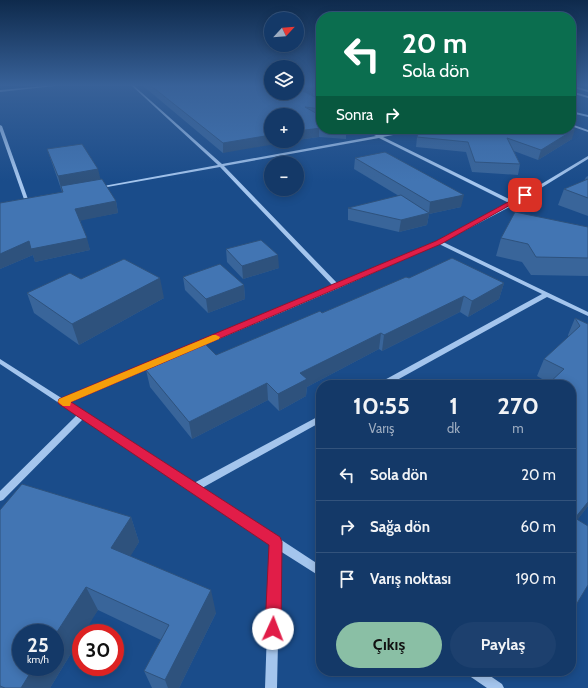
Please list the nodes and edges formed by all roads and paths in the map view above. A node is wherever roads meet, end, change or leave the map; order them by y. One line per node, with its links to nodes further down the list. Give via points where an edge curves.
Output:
1 (168, 117): 11 (street)
2 (0, 127): 14 (street)
3 (576, 127): 5 (street)
4 (576, 130): 8 (street)
5 (588, 131)
6 (373, 134): 9 (street)
7 (394, 134): 9 (street)
8 (588, 134)
9 (378, 137): 11 (street); 16 (street)
10 (588, 157): 16 (street)
11 (221, 165): 12 (street); 18 (street)
12 (89, 190)
13 (35, 200): 14 (street)
14 (27, 202): 15 (street)
15 (20, 203)
16 (513, 203): 17 (street)
17 (439, 242): 18 (street); 19 (street)
18 (337, 286): 23 (street)
19 (547, 294): 20 (street); 22 (street)
20 (588, 314)
21 (0, 361): 23 (street)
22 (391, 380)
23 (63, 402): 24 (street)
24 (82, 414): 26 (street); 27 (street)
25 (316, 421): 26 (street)
26 (194, 488): 28 (street)
27 (0, 497)
28 (275, 542): 29 (street); 31 (street)
29 (316, 569)
30 (480, 676): 32 (street)
31 (271, 688)
32 (498, 688)

